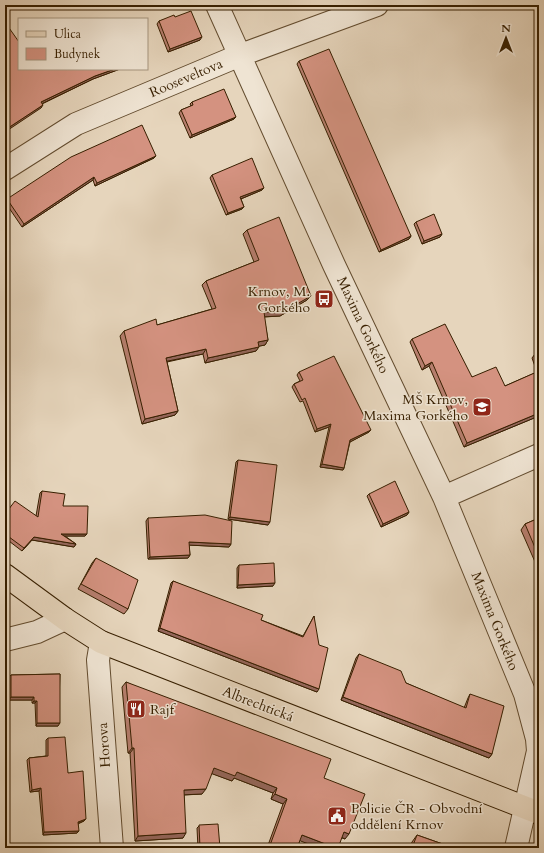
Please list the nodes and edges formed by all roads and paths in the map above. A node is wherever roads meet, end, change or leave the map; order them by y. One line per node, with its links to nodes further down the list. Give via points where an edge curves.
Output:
1 (217, 5): 3 (street, Maxima Gorkého)
2 (377, 5): 3 (street, Rooseveltova)
3 (238, 56): 4 (street, Rooseveltova, via 76,124); 6 (street, Maxima Gorkého)
4 (5, 169)
5 (539, 455): 6 (street)
6 (444, 497): 11 (street, Maxima Gorkého, via 525,694 538,751)
7 (5, 575): 8 (main road, Albrechtická)
8 (65, 619): 9 (street, via 37,632); 10 (main road, Albrechtická)
9 (5, 640)
10 (101, 642): 11 (main road, Albrechtická); 12 (street, Horova, via 98,660)
11 (532, 810): 13 (street, Maxima Gorkého)
12 (112, 848)
13 (516, 848)

